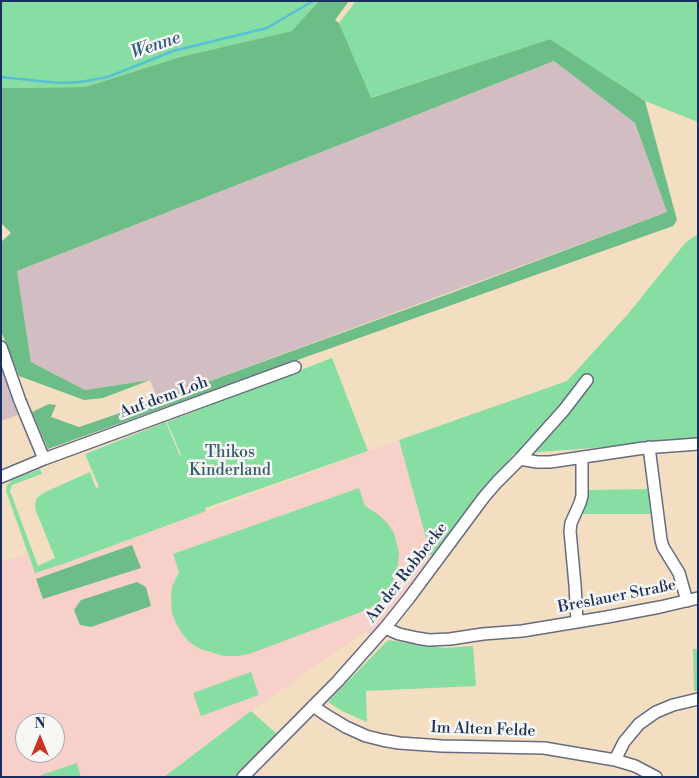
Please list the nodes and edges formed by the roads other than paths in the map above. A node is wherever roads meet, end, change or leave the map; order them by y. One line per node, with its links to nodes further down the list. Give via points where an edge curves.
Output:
1 (1, 347): 7 (street)
2 (295, 367): 7 (street, Auf dem Loh)
3 (586, 380): 8 (street, An der Robbecke)
4 (698, 444): 5 (street)
5 (649, 447): 6 (street); 10 (street, Breslauer Straße, via 661,540)
6 (582, 457): 8 (street, via 543,462); 11 (street, via 582,496 570,531)
7 (44, 459): 9 (street, Auf dem Loh)
8 (520, 459): 12 (street, An der Robbecke, via 484,498)
9 (1, 476)
10 (692, 599): 11 (street, Breslauer Straße)
11 (577, 622): 12 (street, Breslauer Straße, via 428,640)
12 (385, 628): 14 (street, An der Robbecke)
13 (698, 699): 15 (street, via 672,705 639,724)
14 (313, 706): 15 (street, Im Alten Felde, via 346,727 382,740 442,746 544,748); 16 (street, An der Robbecke)
15 (615, 760): 17 (street, Im Alten Felde)
16 (243, 777)
17 (656, 777)

